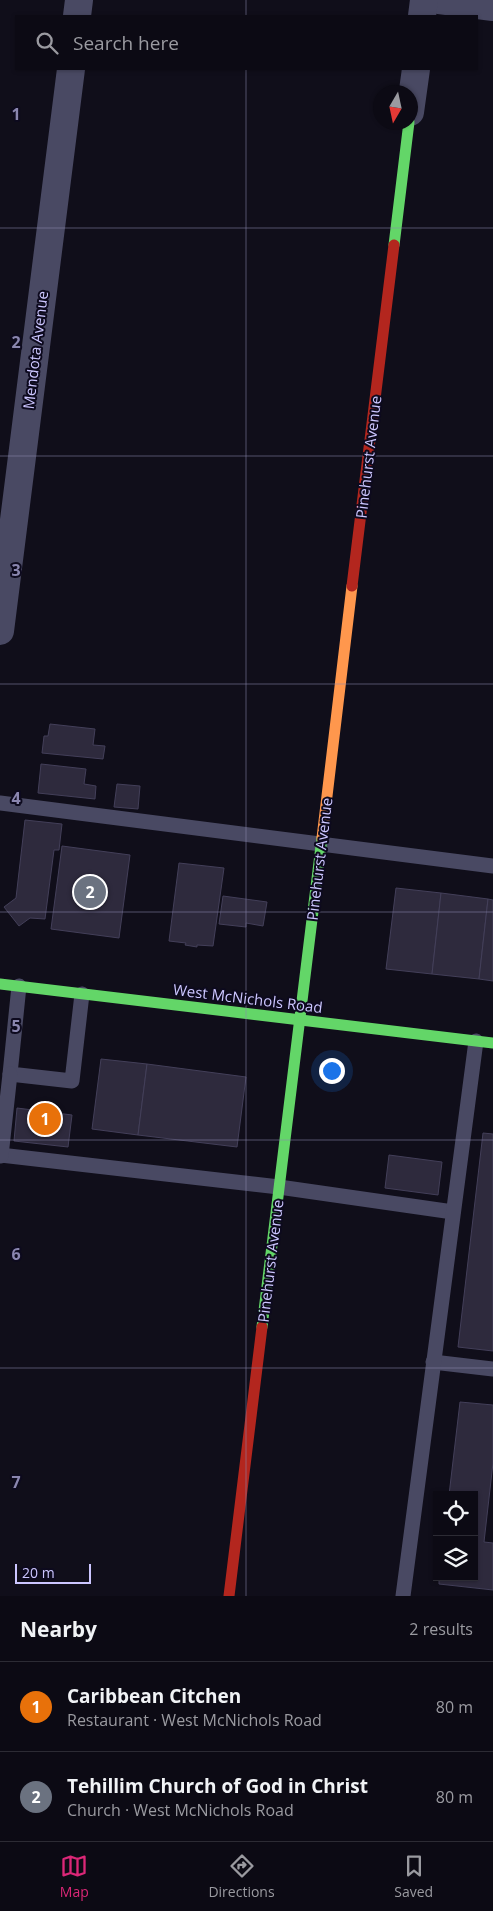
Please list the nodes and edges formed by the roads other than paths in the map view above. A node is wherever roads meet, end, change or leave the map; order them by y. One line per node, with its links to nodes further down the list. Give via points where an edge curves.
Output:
1 (79, 0): 5 (street)
2 (424, 0): 6 (street)
3 (439, 0): 4 (street)
4 (493, 6)
5 (77, 15)
6 (422, 15)
7 (71, 70): 11 (street, Mendota Avenue)
8 (416, 70): 9 (street)
9 (414, 85)
10 (408, 130): 13 (street, Pinehurst Avenue)
11 (0, 631)
12 (0, 803): 13 (lane)
13 (321, 843): 14 (lane); 18 (street, Pinehurst Avenue)
14 (493, 866)
15 (0, 984): 16 (street, West McNichols Road)
16 (19, 986): 17 (street, West McNichols Road); 21 (lane)
17 (82, 994): 18 (street, West McNichols Road); 21 (lane, via 72,1081)
18 (299, 1020): 19 (street, West McNichols Road); 23 (street, Pinehurst Avenue)
19 (476, 1041): 20 (street, West McNichols Road); 24 (lane)
20 (493, 1043)
21 (10, 1074): 22 (lane)
22 (0, 1156): 23 (lane)
23 (279, 1187): 24 (lane); 27 (street, Pinehurst Avenue)
24 (453, 1212): 25 (lane)
25 (433, 1362): 26 (lane); 28 (lane)
26 (493, 1369)
27 (229, 1596)
28 (403, 1596)

